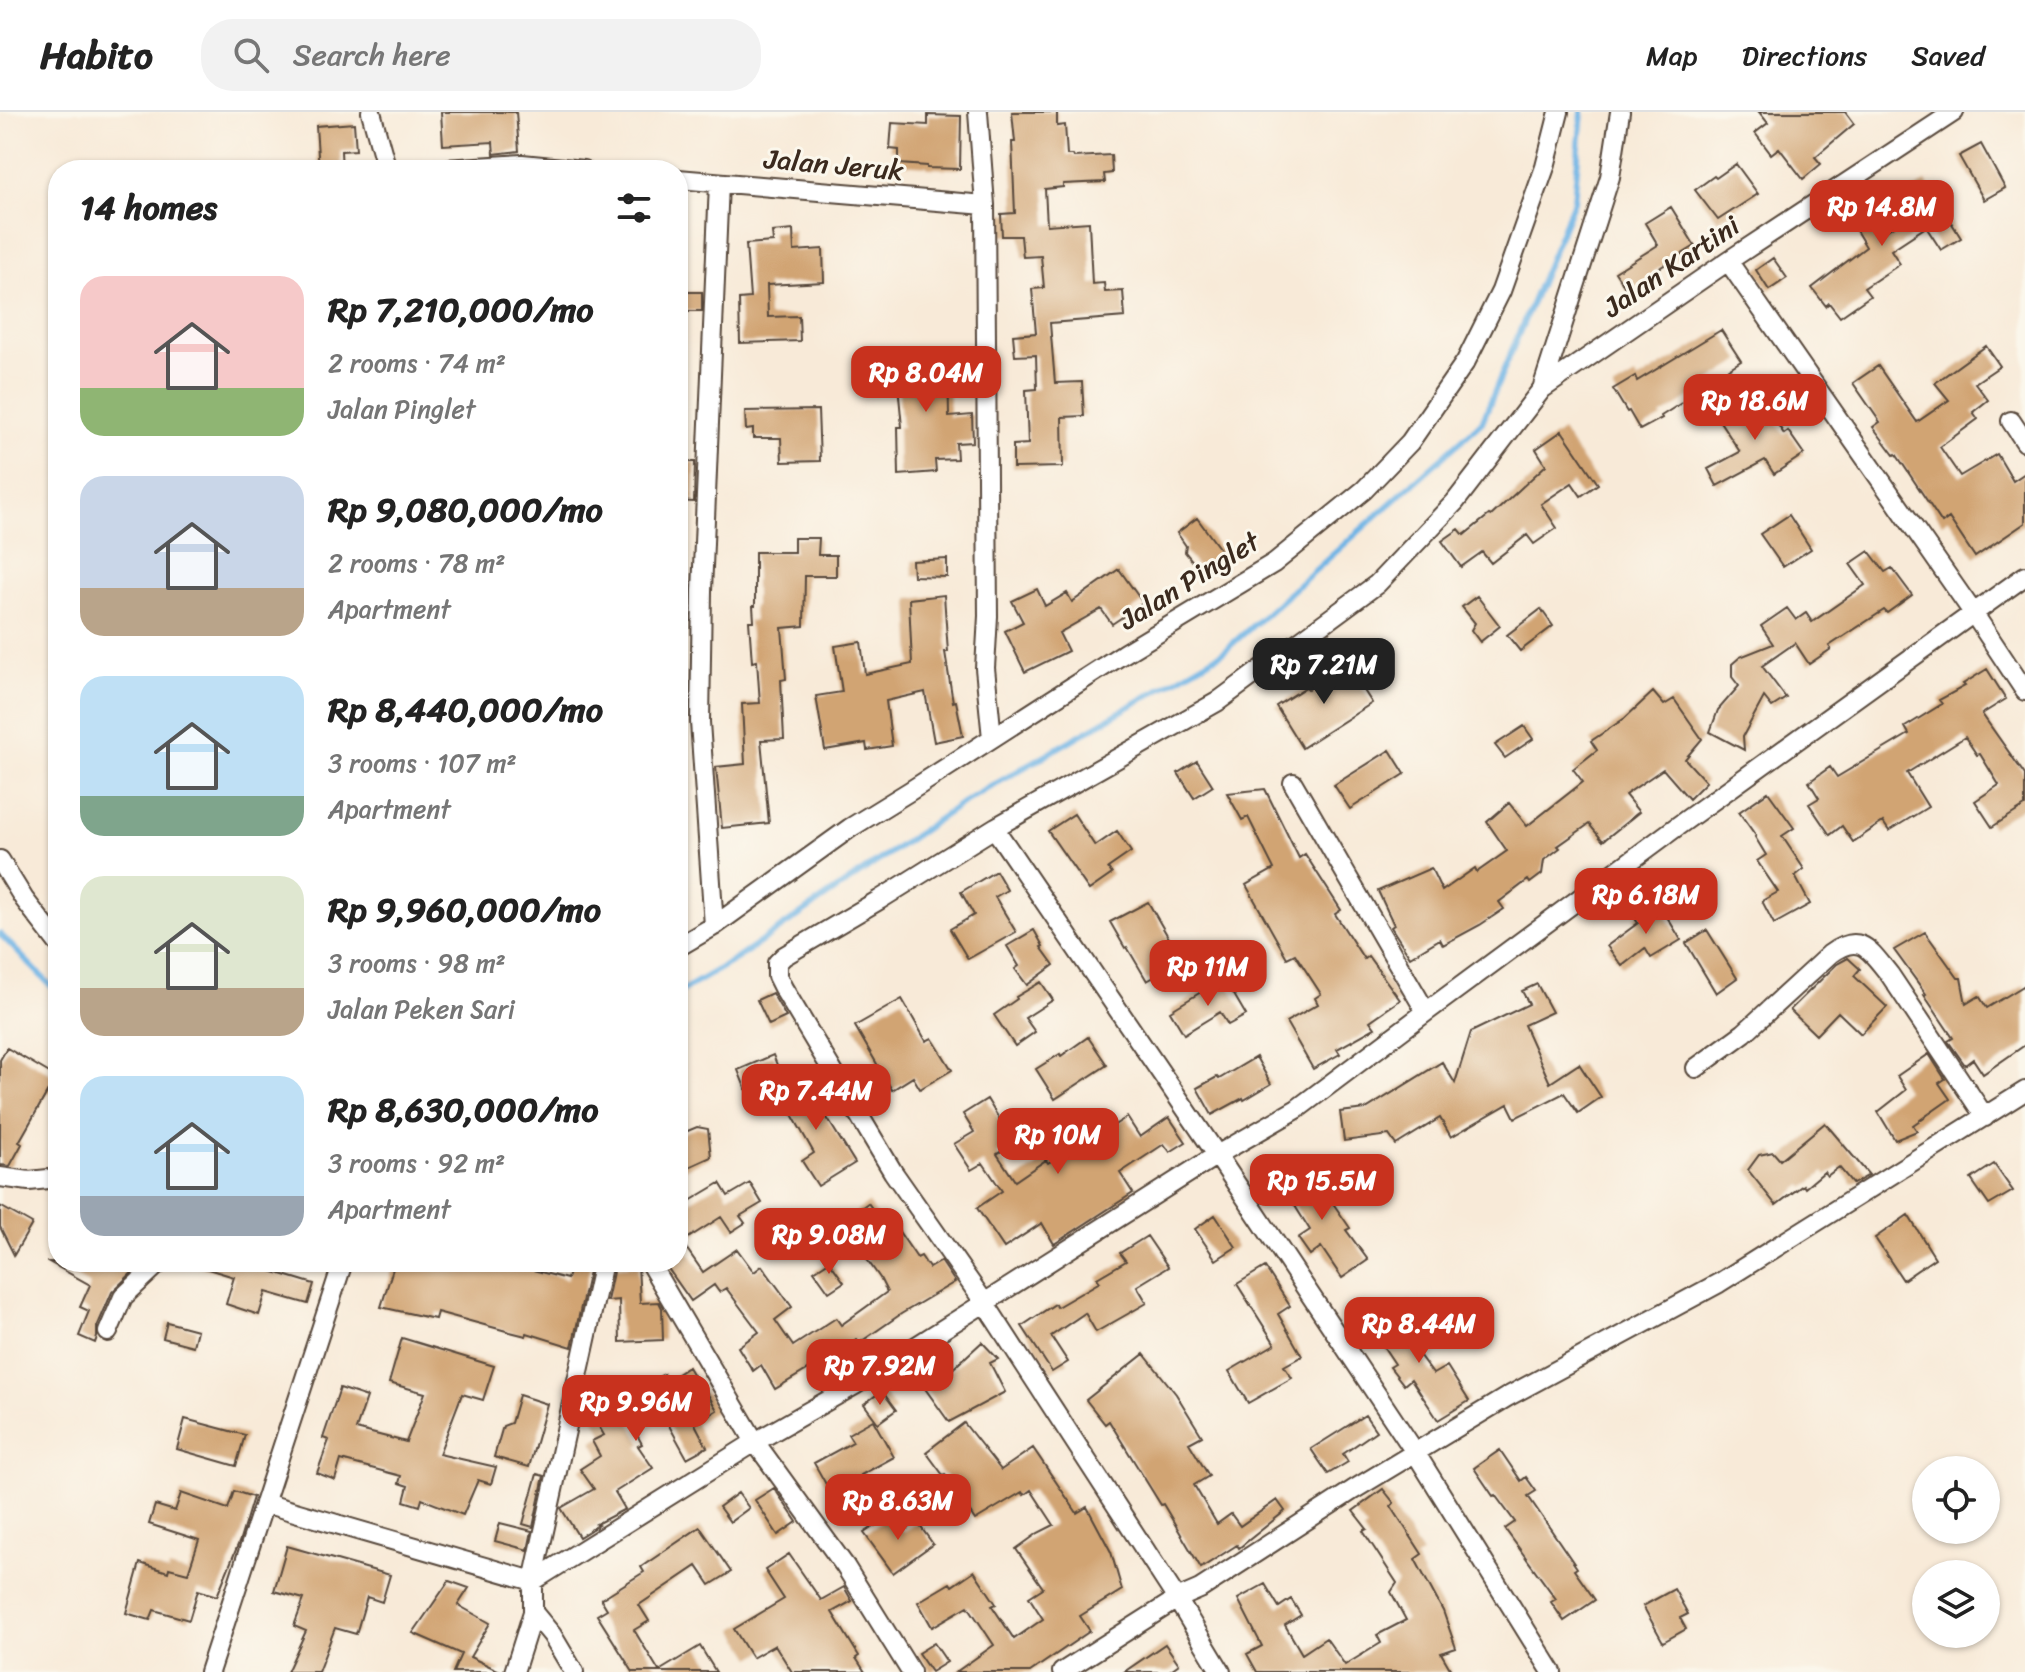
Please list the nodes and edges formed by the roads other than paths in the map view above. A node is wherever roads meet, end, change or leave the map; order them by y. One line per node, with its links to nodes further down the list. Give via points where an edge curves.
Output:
1 (371, 112): 6 (street)
2 (978, 112): 9 (street)
3 (1559, 112): 17 (street, Jalan Pinglet, via 1501,291 1466,361 1410,442 1364,490 1274,563)
4 (1620, 112): 11 (street, via 1610,177)
5 (1954, 112): 10 (street, Jalan Kartini)
6 (384, 160)
7 (688, 180): 8 (street, Jalan Jeruk)
8 (719, 183): 9 (street, Jalan Jeruk); 21 (street, via 700,722)
9 (985, 205): 17 (street, via 985,668)
10 (1728, 261): 11 (street, Jalan Kartini); 15 (street)
11 (1542, 389): 19 (street, via 1455,502 1377,584 1217,702)
12 (2011, 421): 13 (street)
13 (2025, 442)
14 (2025, 576): 15 (street)
15 (1974, 614): 16 (street); 24 (street)
16 (2025, 691)
17 (992, 738): 21 (street, Jalan Pinglet, via 850,828)
18 (1293, 783): 24 (street)
19 (996, 827): 28 (street); 35 (street, via 784,956 776,968 893,1172)
20 (0, 860): 22 (street)
21 (714, 926): 23 (street, Jalan Pinglet)
22 (48, 930)
23 (688, 941)
24 (1426, 1012): 28 (street, via 1297,1109)
25 (1696, 1068): 27 (street, via 1744,1033 1830,954 1857,944 1890,975)
26 (2025, 1091): 27 (street)
27 (1985, 1117): 38 (street, via 1719,1283)
28 (1217, 1155): 35 (street); 38 (street)
29 (0, 1177): 30 (street)
30 (48, 1179)
31 (149, 1272): 36 (street, via 123,1297)
32 (340, 1272): 39 (street)
33 (601, 1272): 40 (street)
34 (655, 1272): 37 (street)
35 (984, 1302): 37 (street); 41 (street)
36 (108, 1332)
37 (755, 1442): 40 (street); 46 (street, via 845,1566)
38 (1415, 1452): 41 (street); 49 (street)
39 (264, 1503): 40 (street); 43 (street)
40 (533, 1581): 42 (street)
41 (1177, 1599): 47 (street); 48 (street)
42 (533, 1612): 44 (street); 45 (street)
43 (209, 1672)
44 (514, 1672)
45 (574, 1672)
46 (911, 1672)
47 (1062, 1672)
48 (1221, 1672)
49 (1552, 1672)

